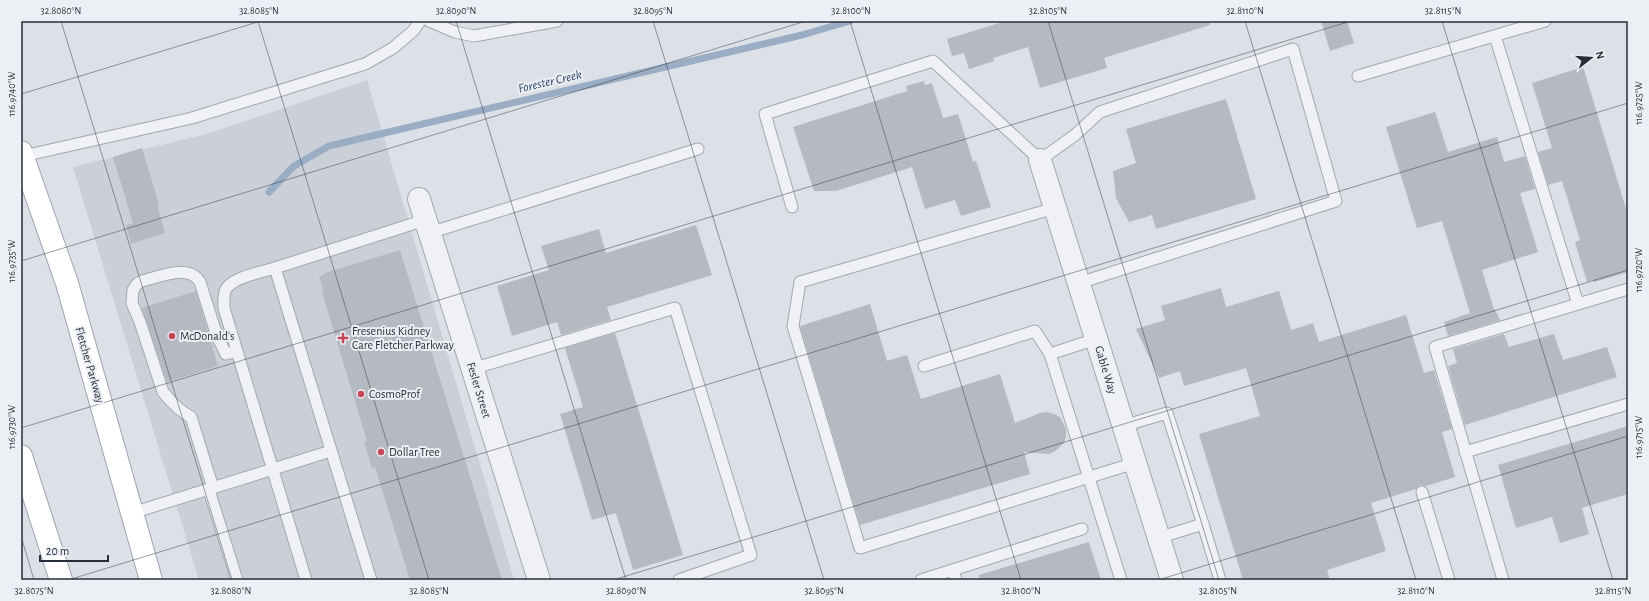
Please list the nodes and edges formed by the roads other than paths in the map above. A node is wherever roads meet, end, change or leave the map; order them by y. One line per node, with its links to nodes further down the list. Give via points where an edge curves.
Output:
1 (420, 21): 8 (lane, via 393,48 365,64 192,118)
2 (429, 21): 3 (lane, via 455,32 474,36)
3 (557, 21)
4 (1545, 21): 5 (lane)
5 (1495, 36): 6 (lane); 17 (lane)
6 (1358, 76)
7 (698, 149): 13 (lane)
8 (22, 154): 33 (main road, Fletcher Parkway, via 67,283)
9 (1040, 160): 11 (lane, via 933,62 765,114); 12 (street, Gable Way); 15 (lane, via 1100,112 1293,49 1336,201)
10 (419, 199): 13 (street, Fesler Street)
11 (792, 207)
12 (1055, 208): 15 (street, Gable Way); 30 (lane, via 800,282 793,326 860,548)
13 (427, 226): 14 (lane); 22 (street, Fesler Street)
14 (275, 268): 19 (lane, via 238,280 230,284 226,290 224,308); 25 (lane)
15 (1079, 283): 18 (street, Gable Way)
16 (1628, 289): 17 (lane)
17 (1578, 304): 26 (lane, via 1435,347)
18 (1096, 339): 20 (lane); 24 (street, Gable Way)
19 (237, 351): 29 (lane); 31 (lane, via 226,354 217,336 200,282 189,272 142,281 133,290 132,303 163,392 183,413 191,417)
20 (1050, 354): 21 (lane, via 1035,331); 30 (lane)
21 (924, 366)
22 (472, 369): 43 (street, Fesler Street); 44 (lane, via 675,308 752,555)
23 (1628, 404): 26 (lane)
24 (1123, 426): 28 (street, Gable Way); 34 (lane, via 1167,413)
25 (331, 452): 29 (lane); 42 (lane)
26 (1465, 452): 50 (lane)
27 (21, 456): 38 (main road)
28 (1135, 462): 30 (lane); 36 (street, Gable Way)
29 (273, 470): 31 (lane); 41 (lane)
30 (1088, 477): 46 (lane)
31 (211, 489): 33 (lane); 40 (lane)
32 (1422, 492): 49 (lane)
33 (132, 513): 39 (main road, Fletcher Parkway)
34 (1203, 524): 36 (lane); 48 (lane)
35 (1082, 529): 37 (lane)
36 (1158, 538): 47 (street, Gable Way)
37 (955, 575): 45 (lane)
38 (61, 580)
39 (151, 580)
40 (237, 580)
41 (306, 580)
42 (372, 580)
43 (538, 580)
44 (679, 580)
45 (921, 580)
46 (1121, 580)
47 (1172, 580)
48 (1220, 580)
49 (1449, 580)
50 (1503, 580)

